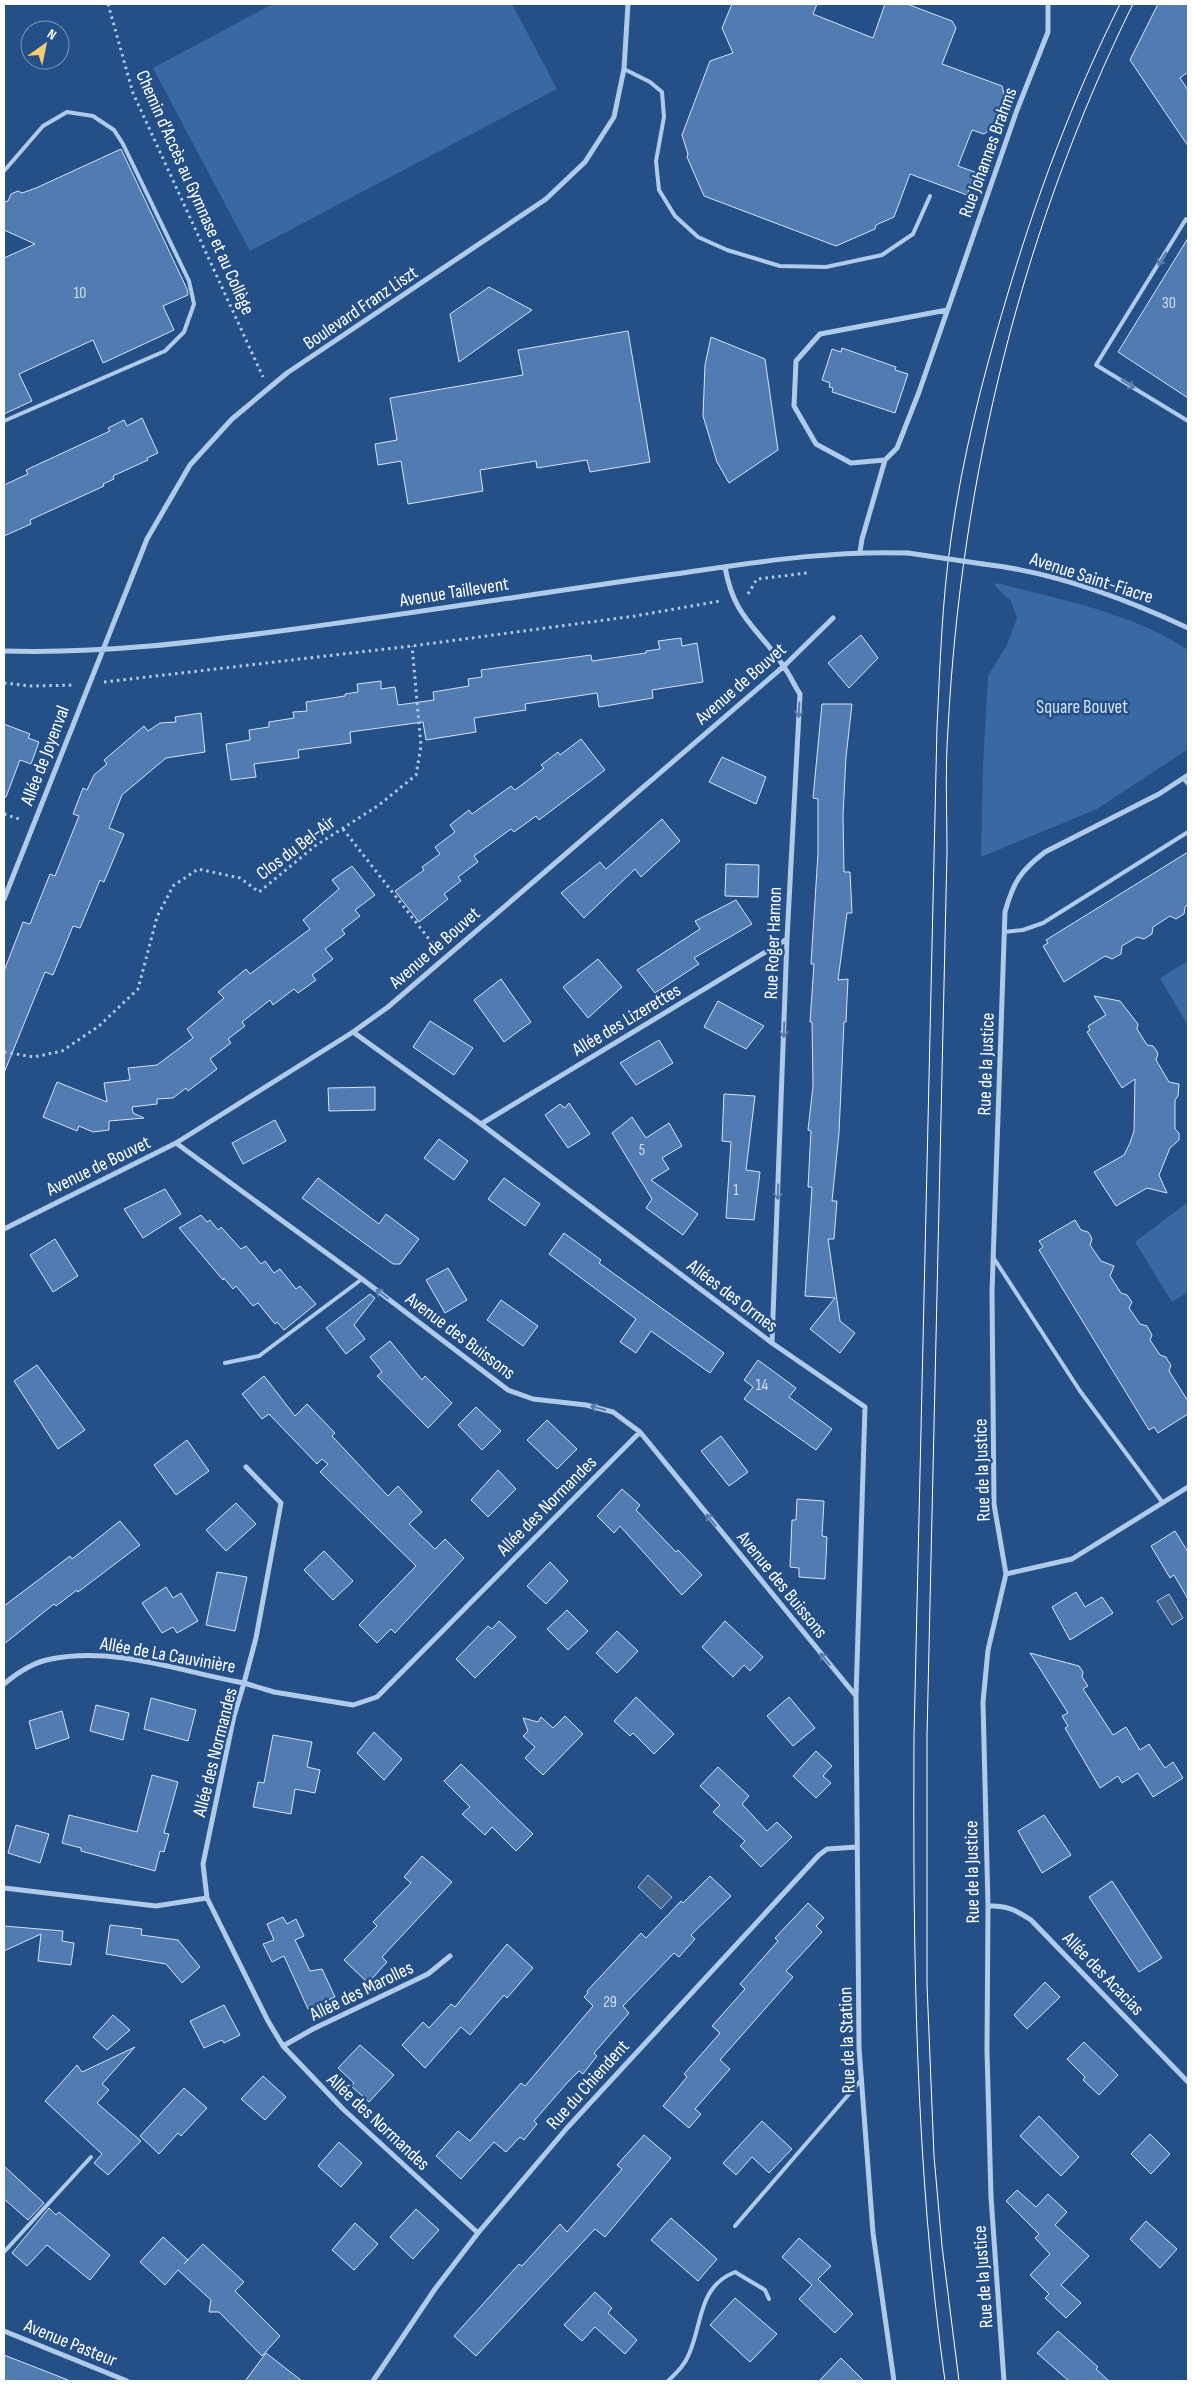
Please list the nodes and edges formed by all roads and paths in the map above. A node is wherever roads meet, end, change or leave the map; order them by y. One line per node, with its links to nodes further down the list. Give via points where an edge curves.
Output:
1 (108, 4): 9 (path, Chemin d'Accès au Gymnase et au Collège, via 133,93)
2 (628, 4): 4 (street, Boulevard Franz Liszt)
3 (1048, 4): 8 (street, Rue Johannes Brahms, via 1048,32)
4 (624, 70): 6 (lane, via 650,82 662,92 664,117 656,161 659,190 675,216 698,237 727,250 780,266 826,267 882,255 913,234); 9 (street, Boulevard Franz Liszt, via 614,117 585,162 546,199)
5 (4, 171): 10 (lane, via 43,126 67,112 93,116 114,130 189,281 194,304 184,332 165,351)
6 (930, 196)
7 (1188, 221): 11 (lane, one-way to 11, via 1186,219 1096,365)
8 (947, 310): 12 (street, Rue Johannes Brahms, via 897,448); 12 (street, via 820,334 796,361 794,406 816,444 851,463)
9 (268, 388): 22 (street, Boulevard Franz Liszt, via 232,419 190,465 147,539)
10 (4, 421)
11 (1188, 421)
12 (885, 460): 13 (street)
13 (860, 552): 14 (street, Avenue Taillevent); 15 (street, Avenue Taillevent, via 810,555)
14 (908, 553): 20 (street, Avenue Saint-Fiacre, bridge, via 1016,568 1116,598)
15 (725, 567): 22 (street, Avenue Taillevent, via 201,642); 24 (street, Rue Roger Hamon, via 733,598 744,618)
16 (816, 572): 17 (path, via 757,579)
17 (750, 594)
18 (719, 602): 21 (path)
19 (833, 618): 24 (street, Avenue de Bouvet)
20 (1188, 628)
21 (412, 646): 26 (path); 30 (path, Clos du Bel-Air, via 421,746 416,775)
22 (101, 649): 23 (street, Avenue Taillevent, via 71,652); 32 (street, Allée de Joyenval)
23 (4, 650)
24 (784, 666): 34 (street, Rue Roger Hamon, one-way to 34, via 800,694); 35 (street, Avenue de Bouvet)
25 (4, 683): 27 (path)
26 (98, 683)
27 (63, 685)
28 (1186, 777): 29 (lane); 33 (street, Rue de la Justice, via 1044,852 1028,865 1011,890)
29 (1188, 784)
30 (342, 829): 35 (path); 37 (path, Clos du Bel-Air, via 315,846 259,892 240,878 198,869 173,886 161,909 138,989 99,1026 62,1051 34,1057)
31 (1188, 832): 33 (lane, via 1043,923)
32 (4, 899)
33 (1004, 932): 41 (street, Rue de la Justice)
34 (787, 939): 38 (street, Allée des Lizerettes); 43 (street, Rue Roger Hamon, one-way to 43)
35 (444, 958): 36 (street, Avenue de Bouvet)
36 (353, 1032): 38 (street, Allées des Ormes); 39 (street, Avenue de Bouvet)
37 (4, 1052)
38 (481, 1124): 43 (street, Allées des Ormes)
39 (176, 1143): 40 (street, Avenue de Bouvet); 42 (street, Avenue des Buissons)
40 (4, 1229)
41 (993, 1257): 48 (lane, via 1080,1391); 49 (street, Rue de la Justice, via 994,1504)
42 (362, 1279): 44 (lane, via 259,1356); 45 (street, Avenue des Buissons, one-way to 42, via 614,1412 533,1399 508,1390)
43 (772, 1343): 52 (street, Allées des Ormes, via 865,1407)
44 (225, 1362)
45 (640, 1432): 50 (street, Allée des Normandes, via 377,1697 352,1706 274,1692); 52 (street, Avenue des Buissons, one-way to 45)
46 (246, 1467): 50 (street, via 281,1503 256,1638)
47 (1188, 1487): 48 (street)
48 (1163, 1503): 49 (street, via 1072,1559)
49 (1006, 1574): 56 (street, Rue de la Justice, via 988,1650 982,1702)
50 (244, 1683): 51 (street, Allée de La Cauvinière, via 137,1660 84,1655 50,1659 19,1673); 55 (street, Allée des Normandes, via 203,1864)
51 (4, 1684)
52 (856, 1697): 53 (street, Rue de la Station)
53 (857, 1847): 59 (street, Rue de la Station); 63 (street, Rue du Chiendent, via 827,1849 819,1855 567,2128)
54 (4, 1888): 55 (street, via 156,1906)
55 (207, 1898): 58 (street, Allée des Normandes)
56 (988, 1906): 60 (street, Allée des Acacias, via 1006,1906 1031,1920); 71 (street, Rue de la Justice, via 987,2051 991,2188)
57 (450, 1956): 58 (street, Allée des Marolles, via 428,1974)
58 (283, 2046): 63 (street, Allée des Normandes, via 343,2110)
59 (862, 2079): 62 (lane); 70 (street, Rue de la Station, via 873,2233)
60 (1188, 2082)
61 (91, 2157): 64 (lane)
62 (735, 2226)
63 (478, 2232): 68 (street, Rue du Chiendent, via 434,2289)
64 (4, 2252)
65 (769, 2299): 69 (lane, via 765,2290 735,2272 724,2277 711,2289 689,2355)
66 (4, 2331): 67 (street, Avenue Pasteur)
67 (127, 2381)
68 (373, 2381)
69 (668, 2381)
70 (894, 2381)
71 (1004, 2381)

